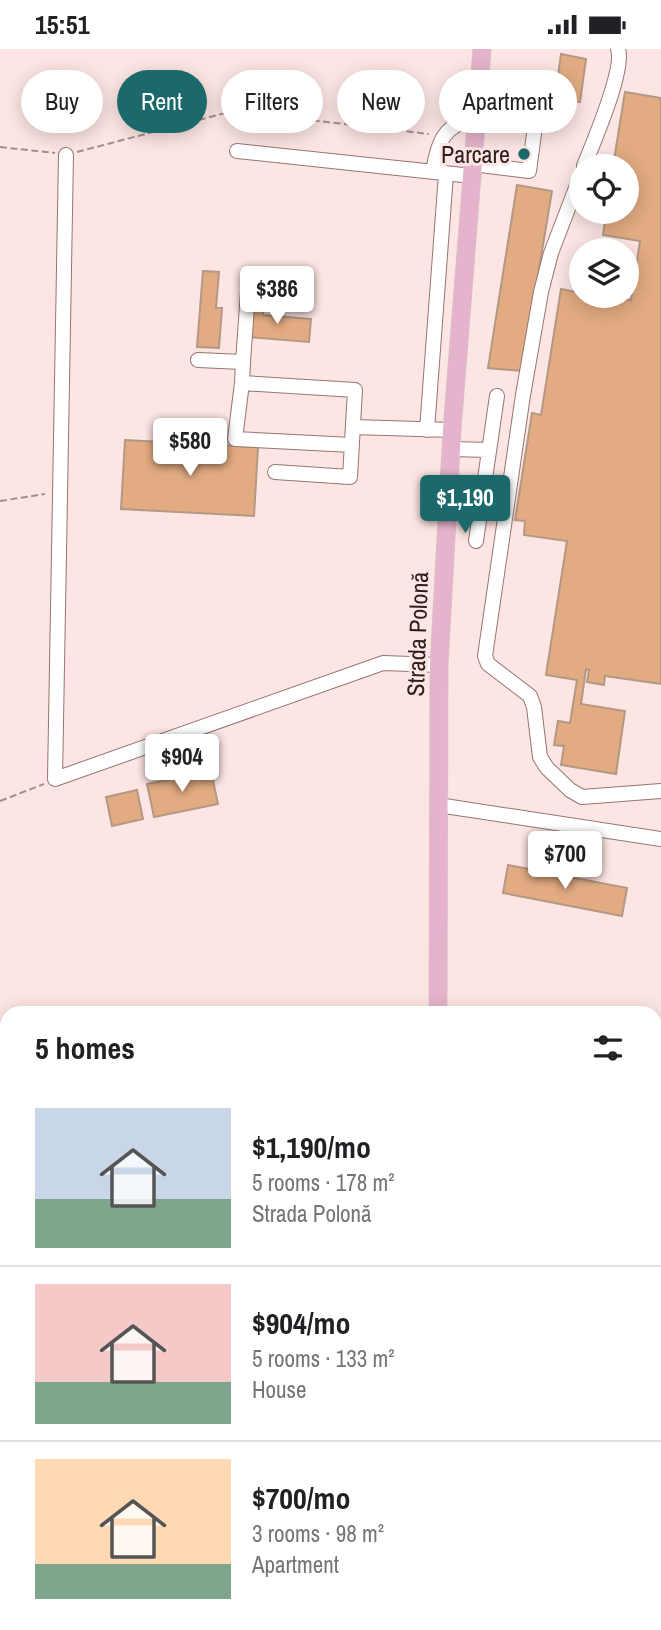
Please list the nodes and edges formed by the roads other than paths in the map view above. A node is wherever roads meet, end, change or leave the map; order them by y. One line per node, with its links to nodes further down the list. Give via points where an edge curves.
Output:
1 (482, 49): 3 (main road, Strada Polonă)
2 (618, 49): 8 (lane, via 617,78)
3 (480, 70)
4 (445, 133): 11 (lane, via 436,152)
5 (475, 133): 10 (main road, Strada Polonă)
6 (534, 134): 10 (lane, via 529,171)
7 (237, 151): 11 (lane)
8 (588, 154)
9 (66, 155): 26 (lane, via 55,779 383,663)
10 (472, 170): 11 (lane); 20 (main road, Strada Polonă)
11 (439, 173): 19 (lane)
12 (569, 206): 27 (lane, via 541,292 485,656 488,664 530,696 540,757 570,790 582,797)
13 (249, 278): 15 (lane)
14 (198, 359): 15 (lane)
15 (243, 362): 16 (lane)
16 (242, 383): 18 (lane, via 355,390); 21 (lane, via 235,439)
17 (497, 396): 23 (lane)
18 (353, 427): 19 (lane); 21 (lane)
19 (427, 430): 20 (lane)
20 (452, 431): 22 (main road, Strada Polonă)
21 (352, 445): 24 (lane, via 350,477)
22 (451, 449): 23 (lane); 26 (main road, Strada Polonă)
23 (489, 450): 25 (lane)
24 (275, 472)
25 (476, 541)
26 (439, 665): 28 (main road, Strada Polonă)
27 (661, 791)
28 (438, 805): 29 (lane); 30 (main road, Strada Polonă)
29 (661, 839)
30 (438, 1006)

